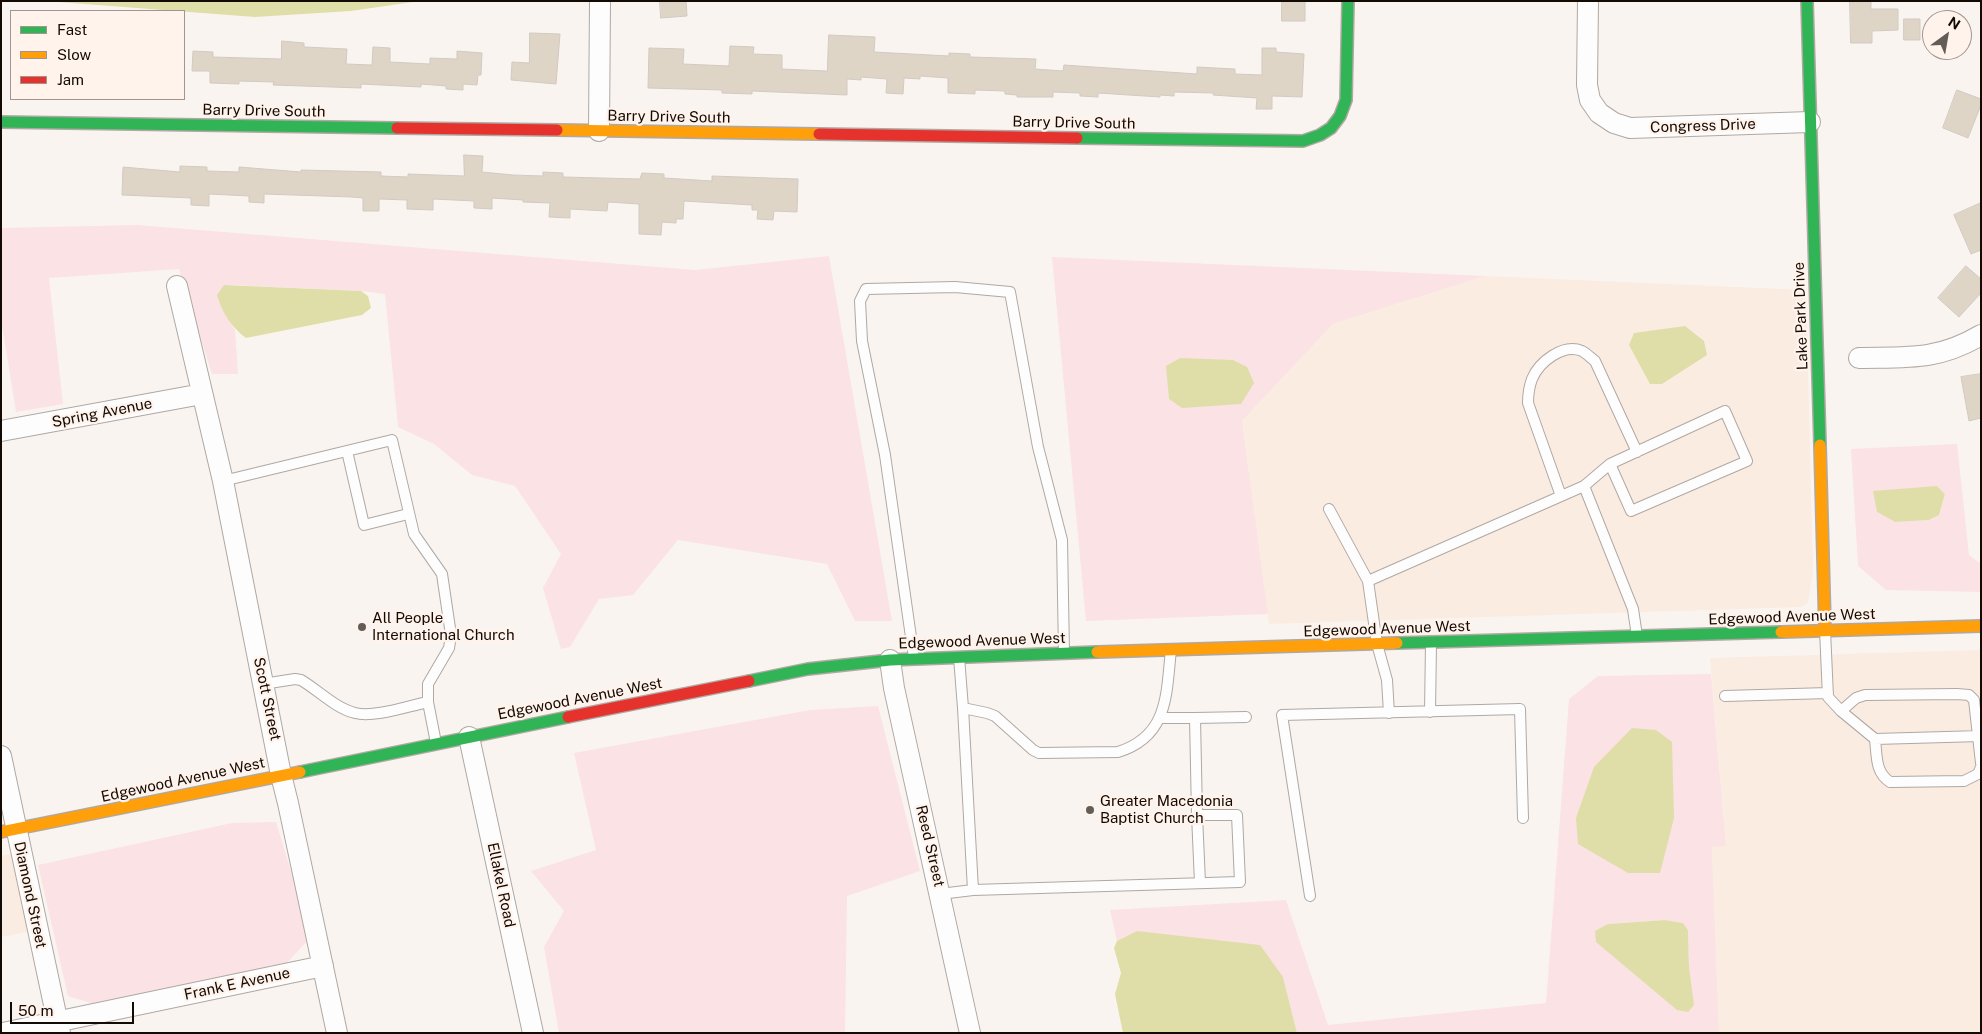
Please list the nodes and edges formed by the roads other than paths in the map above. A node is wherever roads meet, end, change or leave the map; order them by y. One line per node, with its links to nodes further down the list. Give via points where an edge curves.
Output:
1 (600, 1): 7 (street)
2 (1348, 1): 7 (street, Barry Drive South, via 1346,100 1342,114 1332,128 1319,137 1303,141)
3 (1588, 1): 6 (street, Congress Drive, via 1587,85 1590,100 1599,113 1614,123 1630,128)
4 (1806, 1): 6 (street, Lake Park Drive)
5 (1, 122): 7 (street, Barry Drive South)
6 (1810, 122): 23 (street, Lake Park Drive)
7 (598, 131)
8 (177, 286): 11 (street, Scott Street)
9 (1981, 335): 10 (street, via 1965,344 1924,357)
10 (1859, 358)
11 (202, 394): 12 (street, Spring Avenue); 16 (street, Scott Street)
12 (1, 432)
13 (346, 451): 16 (lane); 20 (lane, via 364,525); 20 (lane, via 392,440)
14 (1637, 452): 15 (lane); 15 (lane, via 1725,411 1747,461 1631,511); 18 (lane, via 1595,361 1582,351 1563,350 1549,358 1532,378 1528,402)
15 (1610, 464): 17 (lane)
16 (223, 481): 32 (street, Scott Street)
17 (1584, 486): 18 (lane); 24 (lane, via 1633,609)
18 (1561, 496): 21 (lane)
19 (1329, 508): 21 (lane)
20 (408, 514): 35 (lane, via 414,534 440,568 451,636 449,648 428,684)
21 (1368, 581): 26 (lane)
22 (1981, 626): 23 (street, Edgewood Avenue West)
23 (1824, 630): 24 (street, Edgewood Avenue West); 33 (lane)
24 (1637, 637): 25 (street, Edgewood Avenue West)
25 (1431, 642): 26 (street, Edgewood Avenue West); 38 (lane)
26 (1377, 644): 27 (street, Edgewood Avenue West); 39 (lane, via 1388,680)
27 (1171, 650): 28 (street, Edgewood Avenue West); 41 (lane, via 1165,704)
28 (1064, 654): 29 (street, Edgewood Avenue West); 30 (lane, via 1062,540 1038,447 1010,292 955,287 866,289 860,301 862,341 885,455)
29 (959, 656): 30 (street, Edgewood Avenue West); 36 (lane)
30 (914, 658): 31 (street, Edgewood Avenue West)
31 (890, 660): 44 (street, Edgewood Avenue West, via 808,669); 56 (street, Reed Street)
32 (263, 684): 35 (lane, via 301,680 355,713 375,713); 50 (street, Scott Street)
33 (1828, 693): 34 (lane); 37 (lane)
34 (1725, 696)
35 (428, 702): 46 (lane)
36 (963, 708): 41 (lane, via 995,716 1039,753 1118,752 1137,742 1153,729); 55 (lane)
37 (1841, 711): 43 (lane, via 1865,695 1969,696 1974,700); 45 (lane)
38 (1430, 712): 39 (lane); 52 (lane, via 1520,709)
39 (1389, 713): 57 (lane, via 1282,716)
40 (1246, 717): 42 (lane)
41 (1160, 718): 42 (lane)
42 (1195, 718): 51 (lane)
43 (1980, 736): 45 (lane); 48 (lane)
44 (469, 737): 46 (street, Edgewood Avenue West); 62 (street, Ellakel Road)
45 (1875, 739): 49 (lane, via 1878,769 1881,776 1890,782 1964,781 1978,774)
46 (436, 744): 50 (street, Edgewood Avenue West)
47 (1, 756): 53 (street, Diamond Street)
48 (1981, 763)
49 (1981, 767)
50 (281, 775): 53 (street, Edgewood Avenue West); 58 (street, Scott Street)
51 (1197, 815): 54 (lane); 54 (lane, via 1237,815 1240,882)
52 (1523, 818)
53 (9, 831): 59 (street, Diamond Street)
54 (1200, 883): 55 (lane)
55 (972, 890): 56 (lane)
56 (940, 894): 63 (street, Reed Street)
57 (1310, 896)
58 (323, 966): 59 (street, Frank E Avenue); 61 (street, Scott Street)
59 (58, 1027): 60 (street, Frank E Avenue)
60 (3, 1033)
61 (337, 1033)
62 (533, 1033)
63 (970, 1033)

